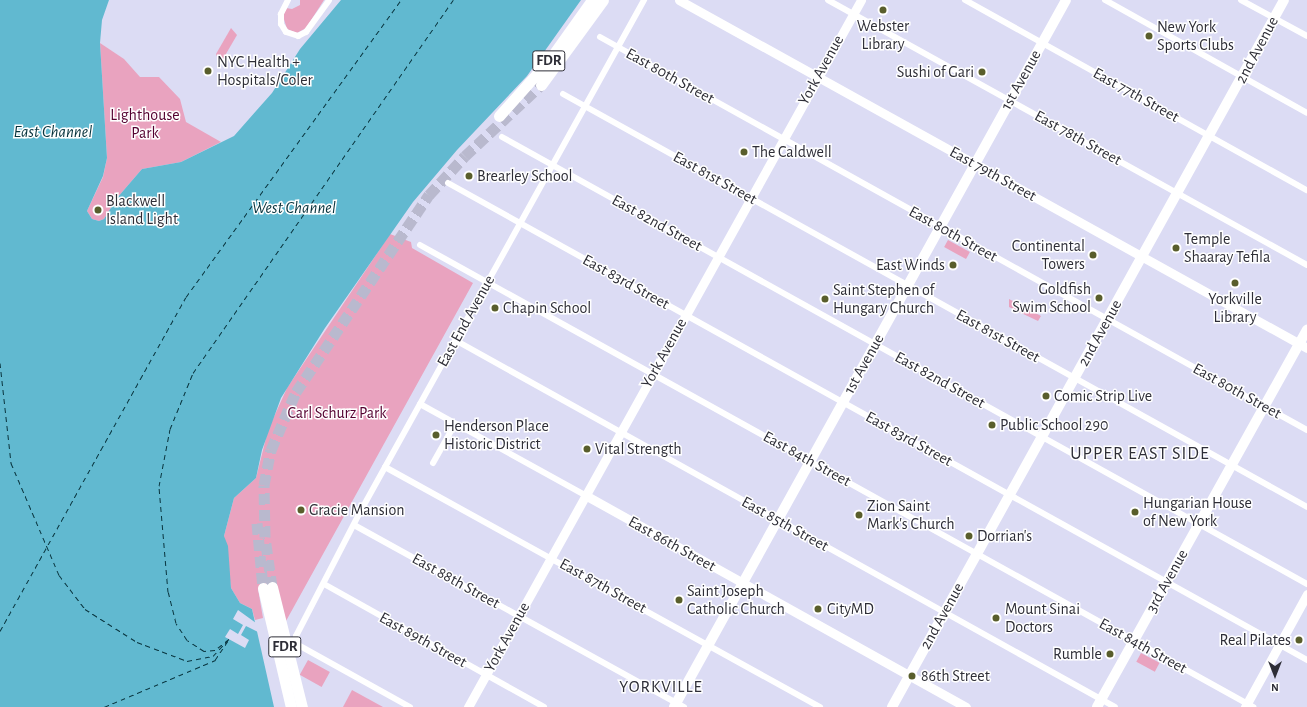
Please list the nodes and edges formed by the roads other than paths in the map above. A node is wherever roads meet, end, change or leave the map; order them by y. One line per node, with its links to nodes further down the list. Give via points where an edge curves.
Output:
1 (288, 0): 13 (street, via 281,14 281,24 286,32 298,36 306,32)
2 (592, 0): 27 (highway, FDR, via 550,60)
3 (603, 0): 22 (highway, FDR)
4 (644, 0): 19 (street, East End Avenue)
5 (679, 0): 20 (main road, East 79th Street)
6 (828, 0): 14 (street, East 78th Street)
7 (861, 0): 14 (main road, York Avenue)
8 (965, 0): 18 (street, East 77th Street)
9 (1066, 0): 18 (main road, 1st Avenue)
10 (1105, 0): 21 (street)
11 (1241, 0): 15 (street)
12 (1284, 0): 15 (main road, 2nd Avenue)
13 (328, 1)
14 (853, 14): 20 (main road, York Avenue); 24 (street, East 78th Street)
15 (1274, 18): 16 (street); 21 (main road, 2nd Avenue)
16 (1307, 36)
17 (600, 37): 19 (street, East 80th Street)
18 (1042, 43): 24 (main road, 1st Avenue); 28 (street, East 77th Street)
19 (618, 47): 25 (street, East End Avenue); 30 (street, East 80th Street)
20 (818, 77): 30 (main road, York Avenue); 31 (main road, East 79th Street)
21 (1243, 77): 26 (street); 28 (main road, 2nd Avenue)
22 (541, 85)
23 (563, 94): 25 (street, East 81st Street)
24 (1010, 100): 31 (main road, 1st Avenue); 35 (street, East 78th Street)
25 (585, 106): 32 (street, East End Avenue); 36 (street, East 81st Street)
26 (1307, 113)
27 (499, 116)
28 (1210, 136): 34 (street, East 77th Street); 35 (main road, 2nd Avenue)
29 (502, 137): 32 (street, East 82nd Street)
30 (782, 139): 36 (main road, York Avenue); 38 (street, East 80th Street)
31 (975, 164): 38 (main road, 1st Avenue); 41 (main road, East 79th Street)
32 (552, 165): 37 (street, East End Avenue); 40 (street, East 82nd Street)
33 (448, 183): 37 (street, East 83rd Street)
34 (1307, 190)
35 (1178, 194): 41 (main road, 2nd Avenue); 42 (street, East 78th Street)
36 (750, 198): 40 (main road, York Avenue); 44 (street, East 81st Street)
37 (520, 223): 43 (street, East End Avenue); 45 (street, East 83rd Street)
38 (940, 227): 44 (main road, 1st Avenue); 46 (street, East 80th Street)
39 (420, 245): 43 (street, East 84th Street)
40 (717, 256): 45 (main road, York Avenue); 49 (street, East 82nd Street)
41 (1143, 257): 46 (main road, 2nd Avenue); 50 (main road, East 79th Street)
42 (1307, 265)
43 (487, 282): 48 (street, East End Avenue); 51 (street, East 84th Street)
44 (908, 286): 49 (main road, 1st Avenue); 52 (street, East 81st Street)
45 (685, 315): 51 (main road, York Avenue); 53 (street, East 83rd Street)
46 (1108, 319): 52 (main road, 2nd Avenue); 55 (street, East 80th Street)
47 (1307, 329): 50 (main road, 3rd Avenue)
48 (455, 340): 54 (street, East End Avenue); 58 (street, East 85th Street)
49 (875, 344): 53 (main road, 1st Avenue); 59 (street, East 82nd Street)
50 (1303, 346): 55 (main road, 3rd Avenue)
51 (652, 374): 58 (main road, York Avenue); 60 (street, East 84th Street)
52 (1075, 378): 59 (main road, 2nd Avenue); 62 (street, East 81st Street)
53 (843, 402): 60 (main road, 1st Avenue); 65 (street, East 83rd Street)
54 (420, 404): 56 (street, East 86th Street); 63 (street, East End Avenue)
55 (1264, 406): 57 (street, East 80th Street); 62 (main road, 3rd Avenue)
56 (455, 424): 61 (street); 64 (street, East 86th Street)
57 (1307, 430)
58 (620, 432): 64 (main road, York Avenue); 67 (street, East 85th Street)
59 (1042, 436): 65 (main road, 2nd Avenue); 68 (street, East 82nd Street)
60 (810, 461): 67 (main road, 1st Avenue); 70 (street, East 84th Street)
61 (433, 463)
62 (1232, 464): 66 (street, East 81st Street); 68 (main road, 3rd Avenue)
63 (385, 466): 69 (street, East End Avenue); 71 (street, East 87th Street)
64 (585, 495): 71 (main road, York Avenue); 74 (main road, East 86th Street)
65 (1009, 495): 70 (main road, 2nd Avenue); 72 (street, East 83rd Street)
66 (1307, 506)
67 (778, 520): 74 (main road, 1st Avenue); 77 (street, East 85th Street)
68 (1199, 523): 72 (main road, 3rd Avenue); 75 (street, East 82nd Street)
69 (354, 525): 73 (street, East End Avenue); 78 (street, East 88th Street)
70 (977, 554): 77 (main road, 2nd Avenue); 79 (street, East 84th Street)
71 (550, 557): 78 (main road, York Avenue); 80 (street, East 87th Street)
72 (1166, 582): 79 (main road, 3rd Avenue); 81 (street, East 83rd Street)
73 (324, 584): 83 (street, East 89th Street); 90 (street, East End Avenue, via 298,633 298,645)
74 (743, 584): 80 (main road, 1st Avenue); 84 (main road, East 86th Street)
75 (1307, 584)
76 (1307, 594): 81 (main road)
77 (944, 612): 84 (main road, 2nd Avenue); 85 (street, East 85th Street)
78 (518, 615): 83 (main road, York Avenue); 86 (street, East 88th Street)
79 (1134, 641): 85 (main road, 3rd Avenue); 87 (street, East 84th Street)
80 (708, 645): 86 (main road, 1st Avenue); 93 (street, East 87th Street)
81 (1279, 645): 82 (street, East 83rd Street); 87 (main road)
82 (1307, 660)
83 (486, 675): 91 (main road, York Avenue); 92 (street, East 89th Street)
84 (909, 676): 94 (main road, 2nd Avenue); 95 (main road, East 86th Street)
85 (1099, 703): 96 (street, East 85th Street)
86 (678, 706)
87 (1248, 706)
88 (291, 707): 89 (highway, FDR, via 267,588)
89 (302, 707)
90 (410, 707)
91 (468, 707)
92 (544, 707)
93 (820, 707)
94 (892, 707)
95 (966, 707)
96 (1116, 707)

